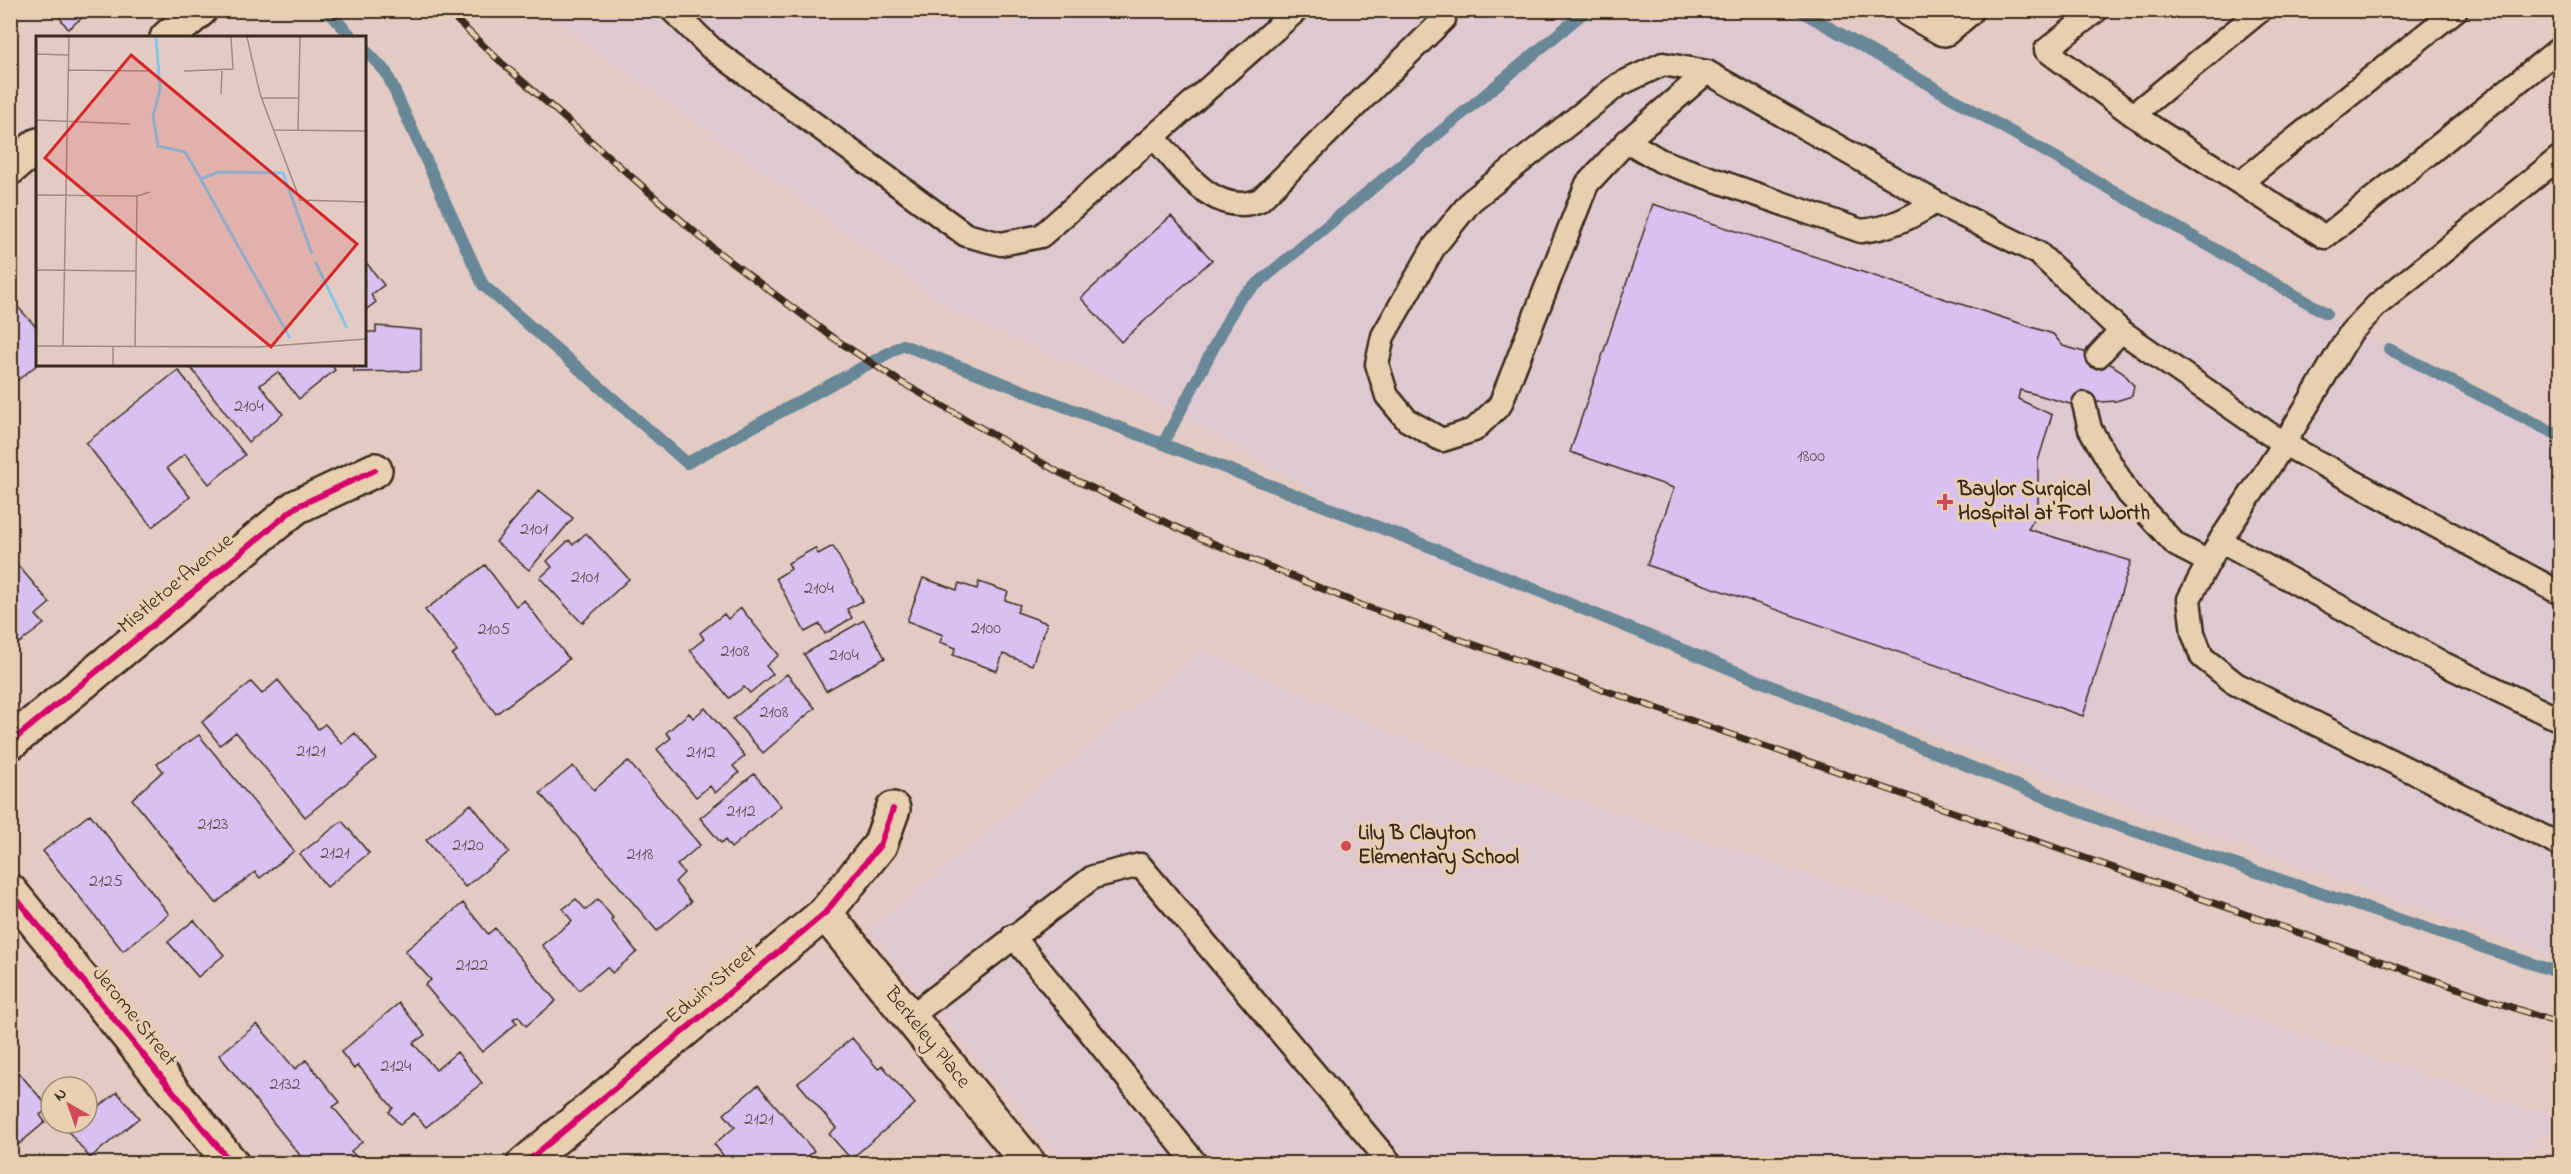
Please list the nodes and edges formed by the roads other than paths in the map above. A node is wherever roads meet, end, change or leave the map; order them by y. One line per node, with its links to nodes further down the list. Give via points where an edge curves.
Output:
1 (200, 10): 10 (street)
2 (672, 10): 14 (lane, via 711,48 966,235 1001,244 1041,236)
3 (1297, 10): 14 (lane)
4 (1442, 10): 14 (lane, via 1444,19 1260,200 1245,207 1223,202 1198,186)
5 (1910, 10): 9 (street)
6 (2097, 10): 13 (lane, via 2046,50)
7 (2261, 10): 13 (lane)
8 (2456, 10): 19 (lane)
9 (1955, 20)
10 (169, 36)
11 (2560, 48): 19 (lane, via 2325,237)
12 (1707, 72): 15 (lane); 15 (lane, via 1663,64 1618,85 1471,201 1434,247 1383,336 1377,364 1387,396 1407,420 1442,440 1474,430 1500,405 1587,184); 20 (lane)
13 (2133, 115): 19 (lane)
14 (1154, 137)
15 (1627, 141): 20 (lane, via 1661,161 1861,231 1884,229 1915,216)
16 (36, 147): 18 (street)
17 (2560, 157): 24 (lane, via 2377,305 2351,332)
18 (10, 168)
19 (2240, 183)
20 (1935, 202): 21 (lane, via 2038,252)
21 (2121, 331): 22 (lane); 24 (lane)
22 (2098, 356)
23 (2084, 404): 27 (lane, via 2090,429 2128,493 2176,545)
24 (2284, 444): 26 (lane); 28 (lane)
25 (375, 470): 30 (street, Mistletoe Avenue, via 296,507)
26 (2220, 541): 27 (lane); 29 (lane, via 2444,664)
27 (2209, 562): 32 (lane, via 2189,599 2193,633 2202,657 2236,684)
28 (2560, 593)
29 (2560, 720)
30 (10, 743)
31 (893, 809): 34 (street, Edwin Street, via 880,845)
32 (2560, 845)
33 (10, 891): 37 (street, Jerome Street)
34 (825, 913): 36 (street, Berkeley Place); 38 (street, Edwin Street)
35 (1013, 936): 36 (lane); 40 (lane); 41 (lane, via 1093,877 1140,865)
36 (910, 1017): 39 (street, Berkeley Place)
37 (232, 1164)
38 (524, 1164)
39 (1029, 1164)
40 (1196, 1164)
41 (1391, 1164)

